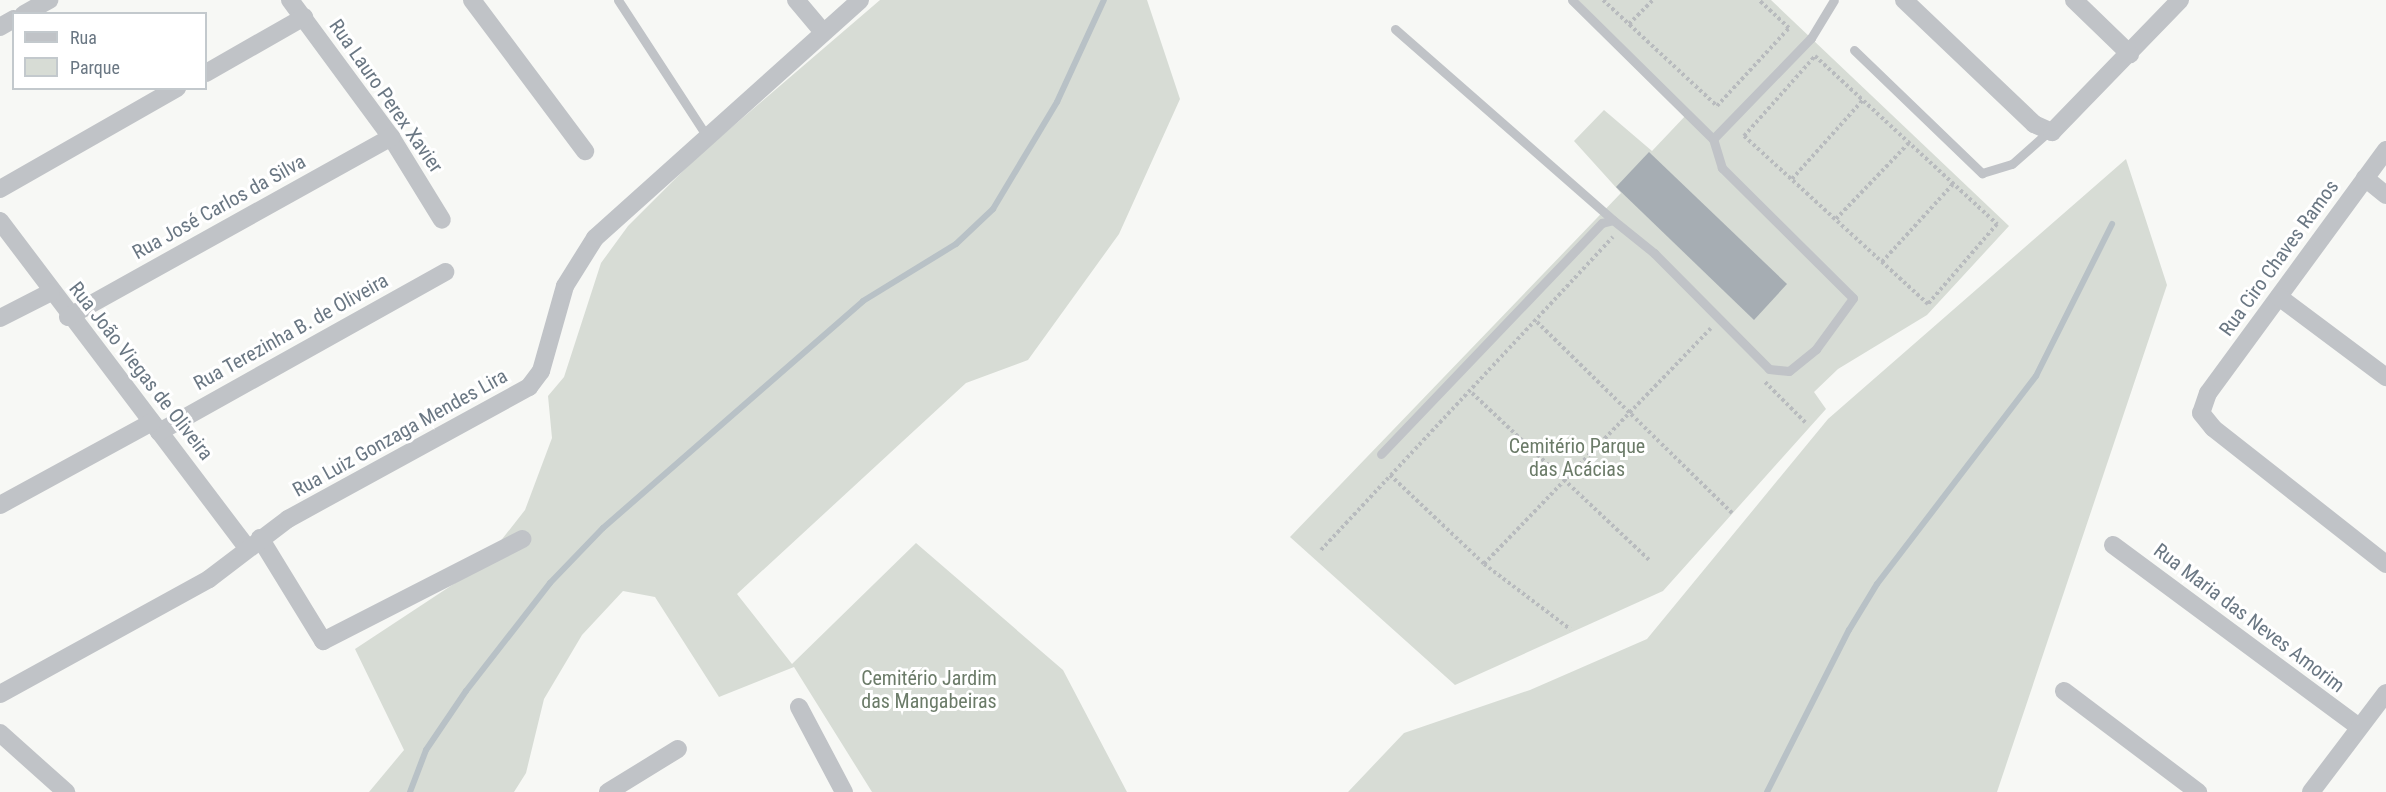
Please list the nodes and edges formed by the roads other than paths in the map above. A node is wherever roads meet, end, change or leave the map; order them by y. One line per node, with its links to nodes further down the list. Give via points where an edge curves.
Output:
1 (49, 0): 12 (street)
2 (472, 0): 24 (street)
3 (618, 0): 20 (lane)
4 (796, 0): 14 (street)
5 (860, 0): 14 (street, Rua Luiz Gonzaga Mendes Lira)
6 (1572, 0): 22 (lane)
7 (1834, 0): 22 (lane, via 1811,38)
8 (1904, 0): 19 (street)
9 (2074, 0): 16 (street)
10 (2180, 0): 16 (street)
11 (298, 6): 17 (street); 21 (street, Rua Lauro Perex Xavier)
12 (28, 12)
13 (1395, 29): 29 (lane)
14 (824, 32): 20 (street, Rua Luiz Gonzaga Mendes Lira)
15 (1854, 50): 19 (lane, via 1983,173 2012,165)
16 (2130, 54): 19 (street)
17 (207, 72)
18 (173, 90): 26 (street)
19 (2041, 128)
20 (706, 135): 41 (street, Rua Luiz Gonzaga Mendes Lira, via 595,238 577,262 541,371 529,387)
21 (391, 137): 28 (street, Rua Lauro Perex Xavier); 34 (street, Rua José Carlos da Silva)
22 (1713, 139): 29 (lane, via 1722,168 1853,298 1816,349 1778,374 1626,227)
23 (2386, 150): 25 (street, Rua Ciro Chaves Ramos)
24 (585, 151)
25 (2365, 178): 27 (street); 33 (street, Rua Ciro Chaves Ramos)
26 (0, 189)
27 (2386, 195)
28 (442, 220)
29 (1613, 220): 38 (lane, via 1602,223)
30 (0, 221): 32 (street, Rua João Viegas de Oliveira)
31 (445, 273): 37 (street, Rua Terezinha B. de Oliveira)
32 (51, 292): 34 (street, Rua João Viegas de Oliveira); 35 (street)
33 (2279, 297): 36 (street); 43 (street, Rua Ciro Chaves Ramos, via 2208,393 2201,413 2213,428)
34 (68, 317): 37 (street, Rua João Viegas de Oliveira)
35 (0, 318)
36 (2386, 377)
37 (155, 427): 39 (street, Rua Terezinha B. de Oliveira); 41 (street, Rua João Viegas de Oliveira)
38 (1381, 454)
39 (0, 505)
40 (522, 539): 41 (street, Rua João Viegas de Oliveira, via 323,641)
41 (254, 543): 46 (street, Rua Luiz Gonzaga Mendes Lira, via 208,579)
42 (2113, 545): 48 (street, Rua Maria das Neves Amorim)
43 (2386, 564)
44 (2064, 691): 54 (street)
45 (2386, 693): 48 (street)
46 (0, 694)
47 (799, 707): 53 (street)
48 (2359, 727): 55 (street)
49 (0, 733): 51 (street)
50 (678, 749): 52 (street)
51 (66, 792)
52 (608, 792)
53 (844, 792)
54 (2198, 792)
55 (2311, 792)

